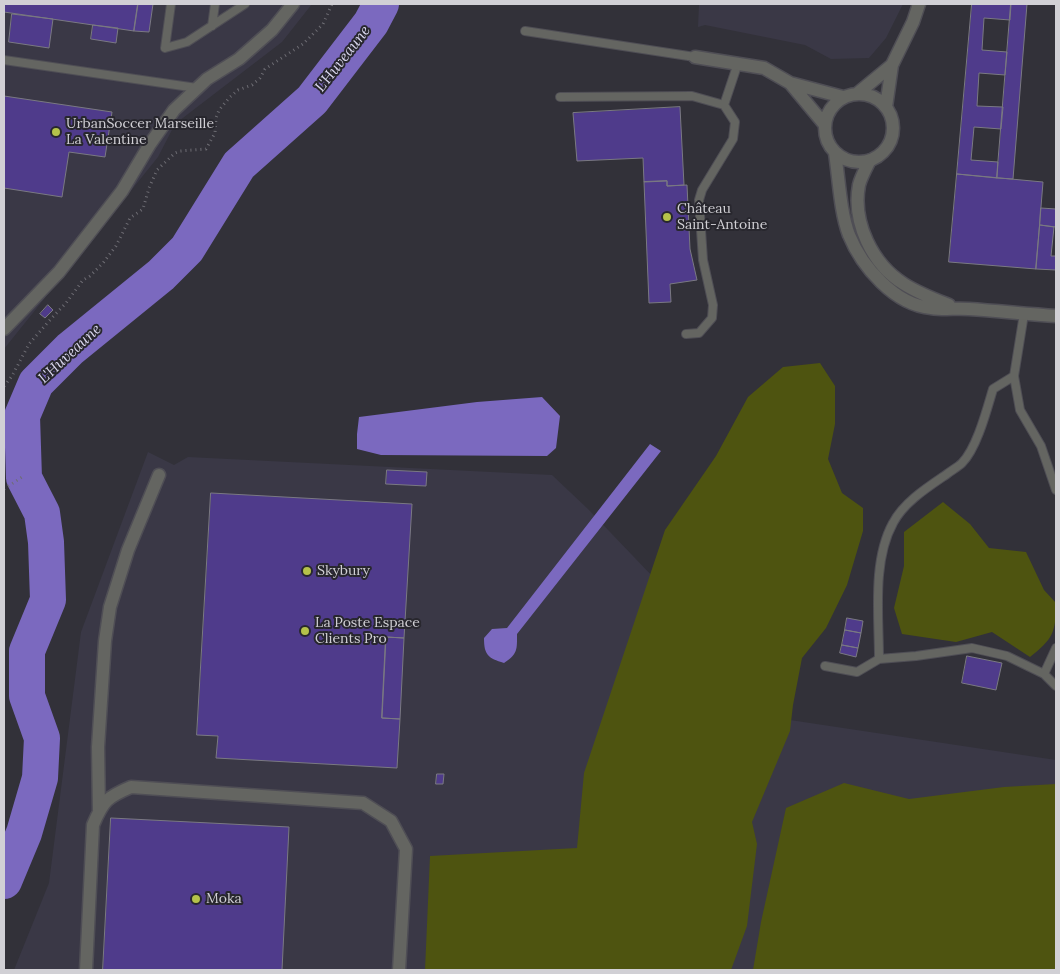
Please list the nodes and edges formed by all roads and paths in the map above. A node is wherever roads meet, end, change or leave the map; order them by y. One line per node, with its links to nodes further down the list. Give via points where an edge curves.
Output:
1 (171, 4): 7 (lane, via 165,48 187,42)
2 (215, 4): 7 (lane)
3 (245, 4): 7 (lane)
4 (293, 4): 14 (street, via 272,30)
5 (332, 4): 29 (path, via 323,24 303,44 265,69 252,85 230,97 219,110 215,133 206,149 180,151 157,170 143,208 128,221 103,263 82,280 29,344)
6 (919, 4): 12 (street, via 914,22)
7 (212, 26)
8 (525, 31): 9 (lane)
9 (695, 58): 11 (street)
10 (4, 60): 14 (lane)
11 (738, 63): 13 (street, via 764,68); 18 (lane)
12 (892, 65): 15 (street); 19 (street)
13 (790, 83): 17 (street); 20 (street)
14 (197, 88): 26 (street, via 174,110 122,191 59,272)
15 (858, 93): 17 (street); 19 (street, via 874,97)
16 (560, 97): 18 (lane, via 692,96)
17 (843, 97): 20 (street, via 830,109)
18 (724, 105): 27 (lane, via 735,122 733,139 699,200 703,260 713,304 712,318 699,333)
19 (886, 107): 22 (street, via 892,117 892,138 880,155)
20 (825, 125): 21 (street, via 825,135)
21 (835, 153): 22 (street, via 852,162); 23 (street, via 849,235 862,260 898,296 932,308)
22 (870, 160): 23 (street, via 859,183 857,205 862,231 873,253 903,284)
23 (954, 307): 24 (street)
24 (1024, 314): 25 (street); 28 (lane)
25 (1056, 316)
26 (4, 329)
27 (686, 334)
28 (1014, 376): 33 (lane, via 1020,410 1042,446); 35 (lane, via 993,389 979,434 963,462 927,488 900,512 893,523 883,547 879,573)
29 (4, 386)
30 (159, 475): 39 (street, via 128,550 110,607 98,747)
31 (22, 477): 32 (path)
32 (4, 489)
33 (1056, 490)
34 (1056, 648): 37 (lane)
35 (879, 659): 36 (lane, via 857,672); 37 (lane, via 972,648 1007,656)
36 (825, 666)
37 (1044, 674): 38 (lane)
38 (1056, 686)
39 (99, 810): 40 (street, via 93,825); 41 (street, via 111,795 131,787 362,803 391,821 406,850)
40 (86, 970)
41 (399, 970)

